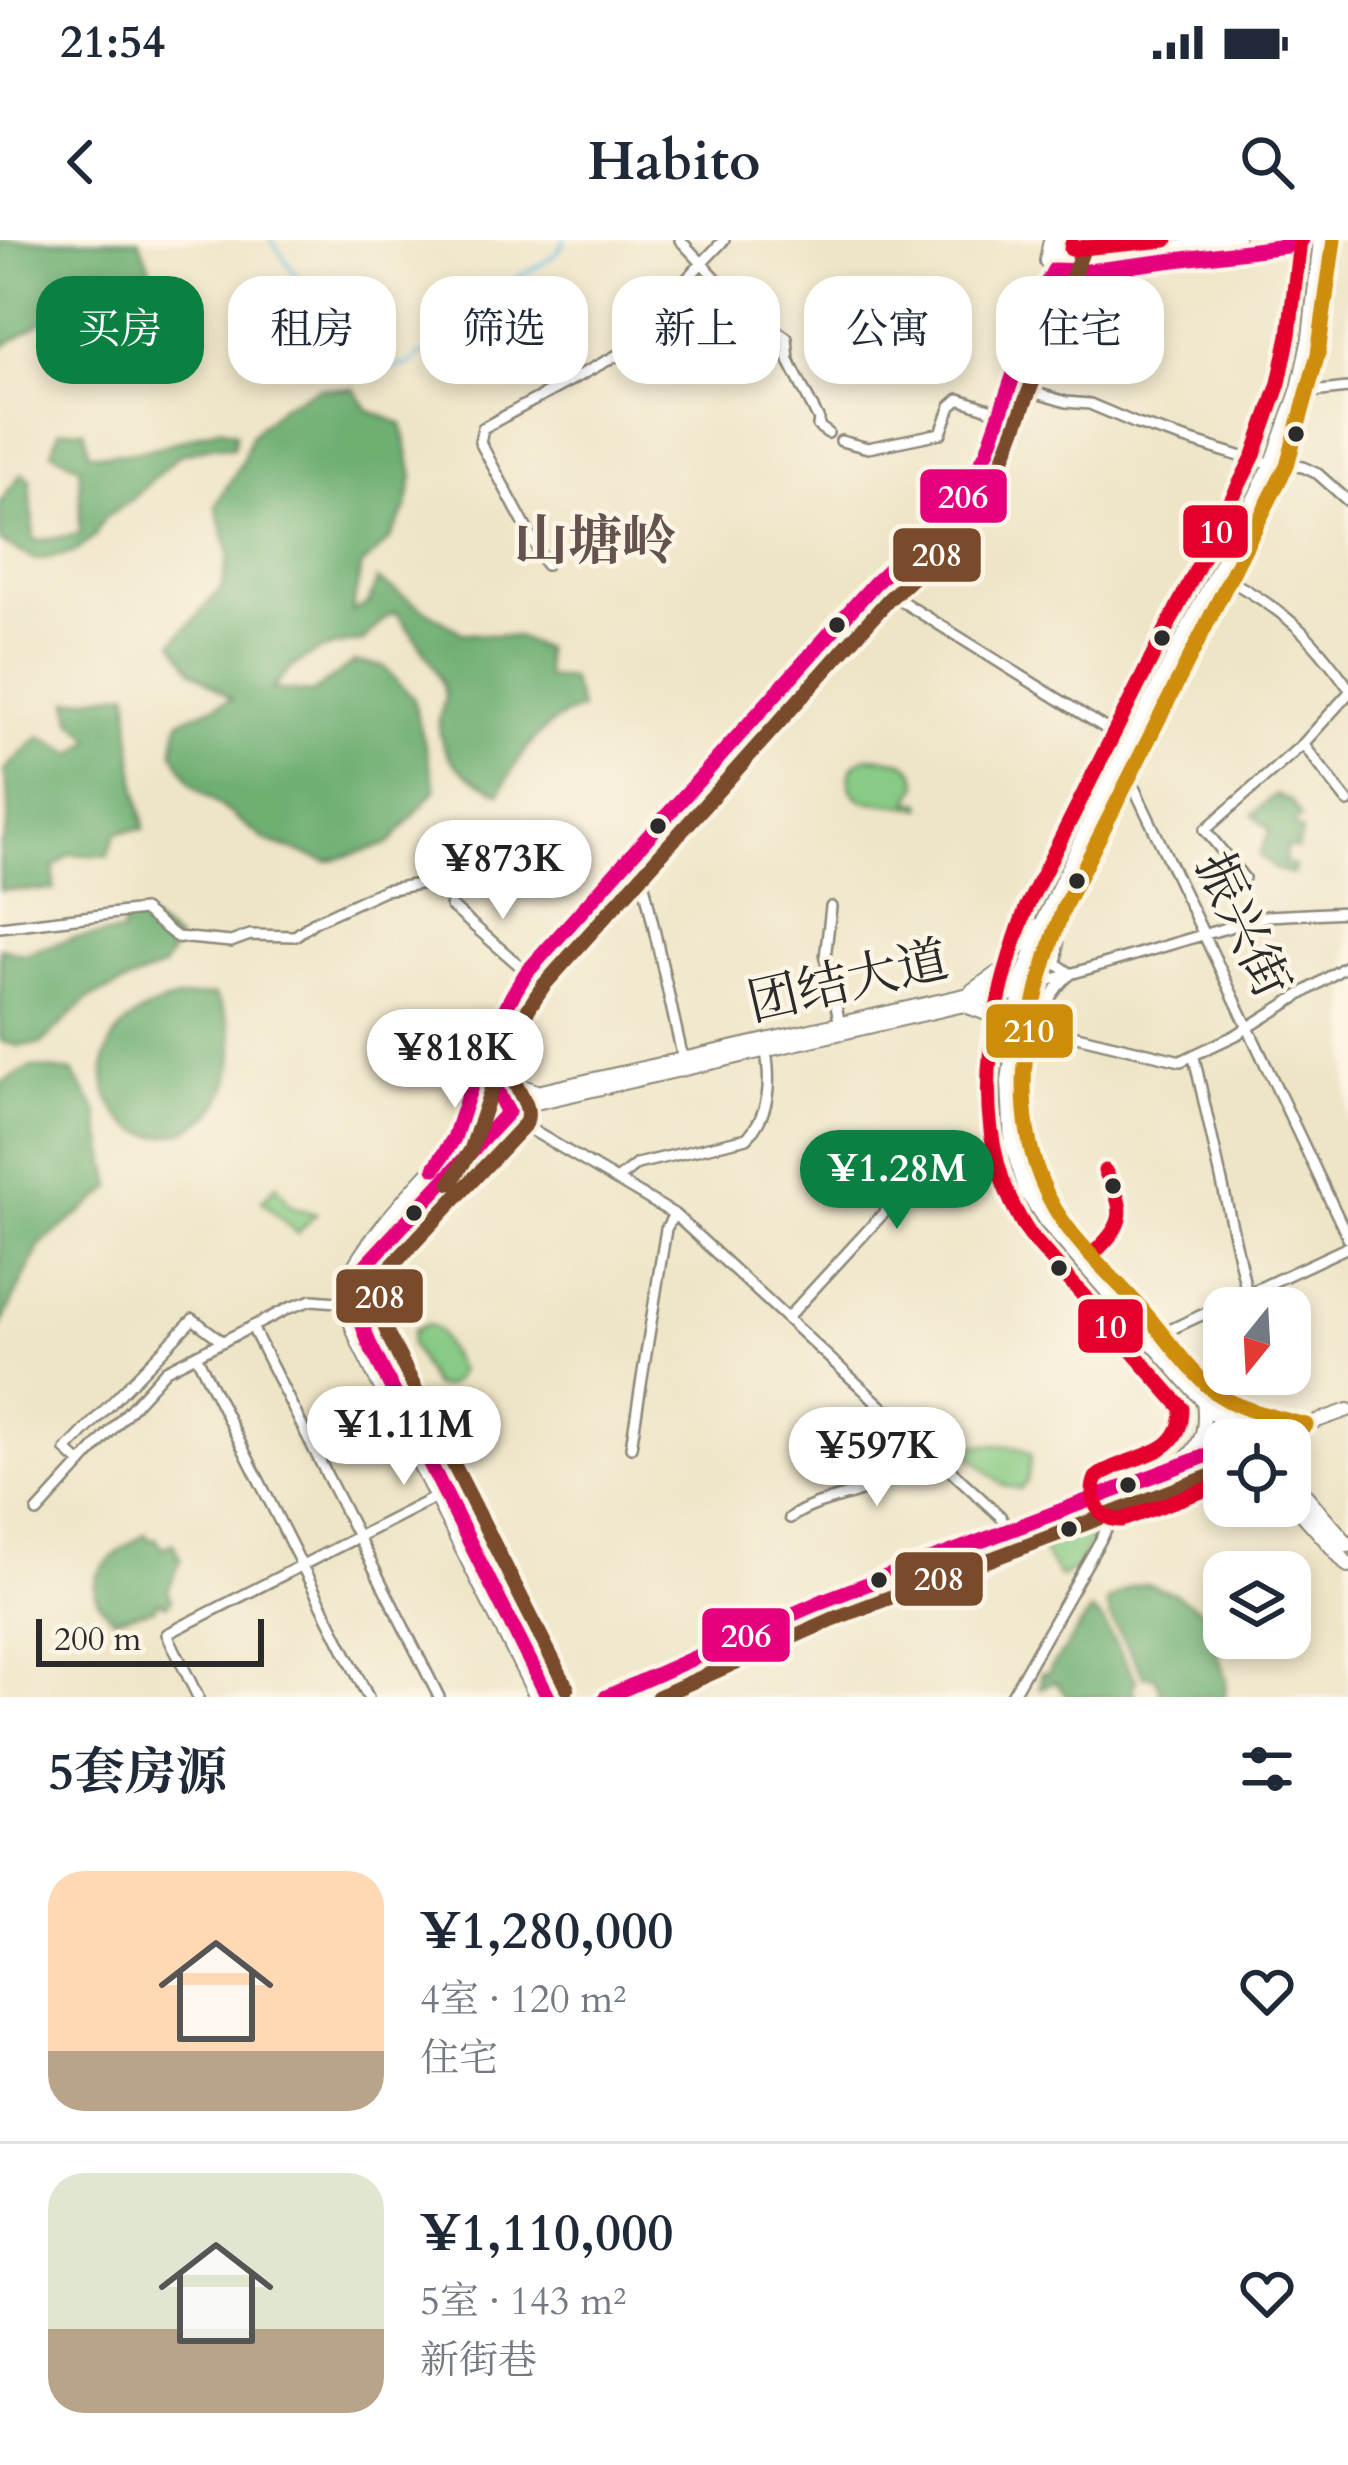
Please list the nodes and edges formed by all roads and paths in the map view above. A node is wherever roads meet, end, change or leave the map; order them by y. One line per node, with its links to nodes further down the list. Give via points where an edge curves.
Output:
1 (680, 240): 11 (street)
2 (724, 240): 11 (street)
3 (1051, 240): 12 (highway)
4 (1064, 240): 12 (highway)
5 (1139, 240): 10 (highway)
6 (1238, 240): 10 (highway)
7 (1301, 240): 13 (highway)
8 (1321, 240): 20 (highway, via 1310,338)
9 (1334, 240): 16 (highway)
10 (1161, 250): 12 (highway)
11 (701, 262): 18 (street, via 787,338 818,426); 22 (street, via 634,346 483,428 480,442)
12 (1053, 264): 13 (highway); 14 (main road)
13 (1088, 271): 14 (main road, via 1061,293 1036,358)
14 (1010, 385): 17 (main road); 20 (street)
15 (1348, 388): 16 (street)
16 (1312, 392): 20 (highway)
17 (1001, 413): 19 (street, via 959,399 941,433 868,448); 24 (main road, via 960,502)
18 (828, 433)
19 (841, 441)
20 (1280, 464): 21 (street, via 1318,474); 23 (highway); 26 (highway)
21 (1348, 501)
22 (546, 565)
23 (1231, 580): 25 (street, via 1315,641); 28 (highway)
24 (874, 584): 26 (street); 30 (main road)
25 (1348, 690): 27 (street)
26 (1129, 743): 37 (highway)
27 (1303, 744): 29 (street); 31 (street, via 1205,830)
28 (1127, 775): 35 (highway); 39 (street, 振兴街)
29 (1348, 802)
30 (630, 856): 41 (main road); 52 (street, via 644,884)
31 (1244, 878)
32 (425, 884): 38 (street, via 384,890 295,936 231,943 177,937 142,910)
33 (451, 906): 41 (street)
34 (831, 907): 47 (street, via 826,958)
35 (1064, 908): 42 (street, via 1057,964); 43 (highway)
36 (1348, 912): 39 (street, via 1267,916)
37 (1046, 915): 43 (highway); 44 (main road, via 1004,968)
38 (0, 927)
39 (1204, 935): 42 (street); 45 (street, 振兴街)
40 (1348, 964): 45 (street)
41 (527, 972): 48 (main road)
42 (1071, 974): 43 (street); 46 (street, via 1057,985)
43 (1026, 987): 44 (main road, 团结大道); 49 (highway); 53 (highway)
44 (963, 1001): 47 (main road, 团结大道); 49 (main road, via 997,1018)
45 (1246, 1024): 51 (street); 60 (street, 振兴街)
46 (1039, 1027): 51 (street, via 1181,1061); 53 (street)
47 (842, 1028): 50 (main road, 团结大道); 52 (main road, 团结大道)
48 (494, 1030): 54 (main road, via 511,1082); 55 (main road, via 490,1084); 57 (main road)
49 (1015, 1040): 56 (highway)
50 (766, 1051): 55 (main road, 团结大道); 58 (street, via 768,1095 747,1138 638,1164)
51 (1195, 1057): 62 (street)
52 (682, 1059): 54 (main road, 团结大道)
53 (1023, 1083): 68 (highway, via 1026,1142 1039,1185)
54 (538, 1091): 55 (main road, 团结大道)
55 (504, 1108): 57 (main road, 团结大道); 58 (street); 61 (main road, 团结大道)
56 (1012, 1144): 66 (street, via 976,1146 891,1205); 71 (highway, via 1046,1221)
57 (446, 1157): 61 (main road, 团结大道)
58 (618, 1179): 59 (street)
59 (674, 1214): 66 (street); 78 (street)
60 (1348, 1242): 63 (street)
61 (369, 1250): 64 (main road, via 348,1277)
62 (1245, 1287)
63 (1261, 1287)
64 (350, 1303): 67 (street, via 312,1300); 85 (main road, via 360,1348); 99 (main road)
65 (1203, 1314): 68 (street)
66 (788, 1317): 77 (street)
67 (252, 1327): 69 (street); 91 (street)
68 (1162, 1333): 71 (highway)
69 (222, 1342): 70 (street); 80 (street, via 193,1318 66,1450)
70 (196, 1355): 80 (street, via 166,1370); 93 (street)
71 (1209, 1396): 73 (highway); 74 (highway); 75 (main road); 83 (main road, via 1198,1448)
72 (1348, 1410): 76 (main road)
73 (1224, 1419)
74 (1236, 1419)
75 (1284, 1419)
76 (1311, 1423)
77 (924, 1445): 88 (street, via 873,1487); 90 (street)
78 (631, 1447)
79 (1203, 1460): 83 (main road)
80 (81, 1464): 87 (street)
81 (1203, 1466): 83 (main road)
82 (1203, 1470): 83 (main road)
83 (1180, 1471): 84 (main road)
84 (1115, 1495): 90 (main road); 101 (main road); 102 (street, via 1113,1518)
85 (436, 1497): 91 (street); 98 (main road)
86 (1311, 1501): 92 (highway)
87 (38, 1512)
88 (790, 1519)
89 (1311, 1523): 94 (highway)
90 (1006, 1529): 100 (main road)
91 (358, 1537): 93 (street); 97 (street)
92 (1348, 1544)
93 (302, 1565): 95 (street, via 167,1634); 96 (street)
94 (1348, 1565)
95 (199, 1697)
96 (368, 1697)
97 (439, 1697)
98 (536, 1697)
99 (548, 1697)
100 (606, 1697)
101 (633, 1697)
102 (1011, 1697)

